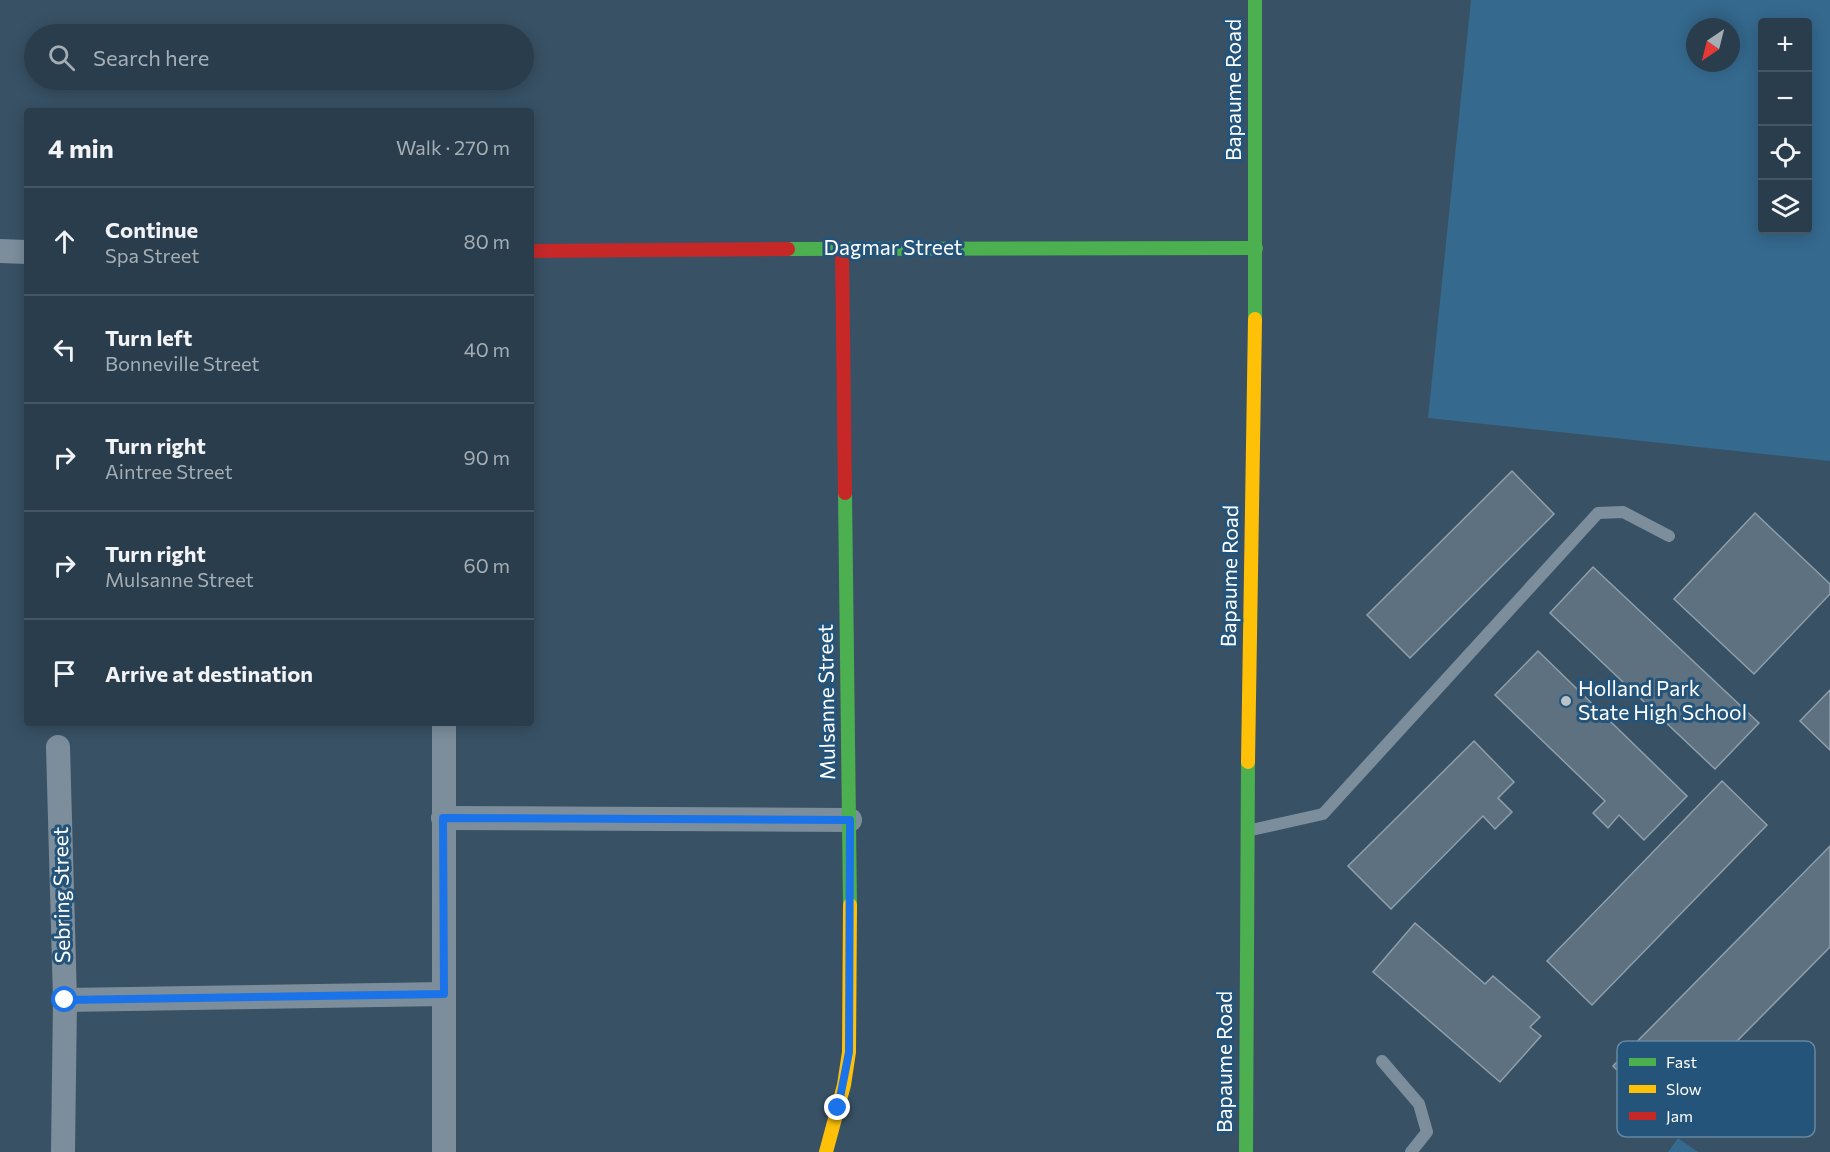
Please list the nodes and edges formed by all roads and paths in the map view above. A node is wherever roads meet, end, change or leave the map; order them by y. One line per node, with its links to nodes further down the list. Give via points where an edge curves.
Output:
1 (1255, 0): 3 (street, Bapaume Road)
2 (842, 248): 3 (street, Dagmar Street); 5 (street, Dagmar Street); 11 (street, Mulsanne Street)
3 (1256, 248): 12 (street, Bapaume Road)
4 (0, 251): 6 (street)
5 (534, 251)
6 (24, 252)
7 (1669, 536): 12 (lane, via 1623,512 1598,513 1323,814)
8 (444, 726): 10 (street)
9 (58, 747): 14 (street, Sebring Street)
10 (443, 818): 11 (street); 13 (street)
11 (850, 820): 18 (street, Mulsanne Street, via 849,1052)
12 (1246, 831): 19 (street, Bapaume Road)
13 (444, 994): 14 (street); 17 (street)
14 (65, 1000): 16 (street, Sebring Street)
15 (1382, 1061): 20 (lane, via 1419,1104 1427,1132)
16 (63, 1152)
17 (444, 1152)
18 (826, 1152)
19 (1246, 1152)
20 (1411, 1152)

